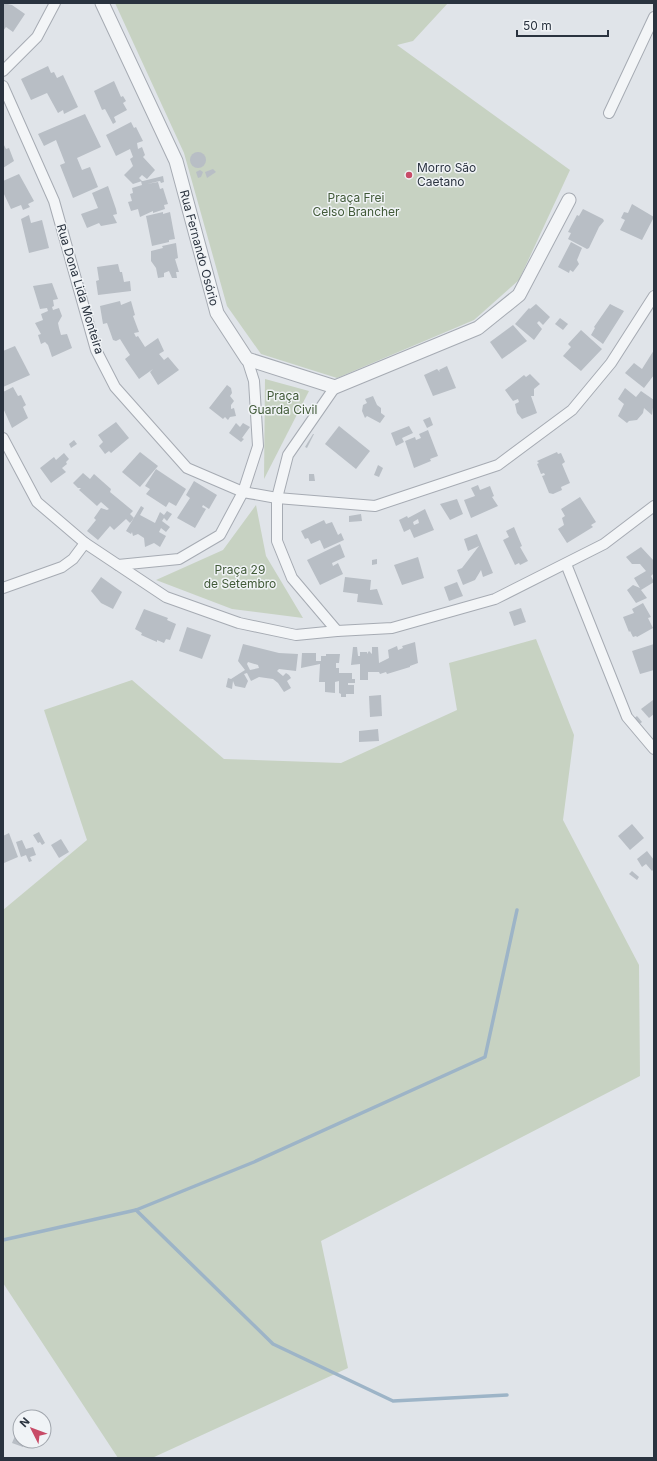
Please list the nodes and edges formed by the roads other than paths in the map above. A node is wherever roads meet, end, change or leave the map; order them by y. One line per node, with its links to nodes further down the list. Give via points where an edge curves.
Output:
1 (55, 3): 4 (street, via 37,37)
2 (102, 3): 9 (street, Rua Fernando Osório, via 176,161 217,313)
3 (654, 17): 6 (street)
4 (3, 71)
5 (3, 86): 12 (street, Rua Dona Lida Monteira, via 54,201 96,350 115,387 187,468)
6 (610, 114)
7 (569, 200): 10 (street, via 519,295 478,328)
8 (654, 296): 13 (street, Rua Dona Lida Monteira, via 611,363 572,410 498,465 375,506)
9 (247, 358): 10 (street); 12 (street, via 254,381 258,446)
10 (334, 387): 13 (street, via 288,454)
11 (3, 438): 15 (street, via 37,502)
12 (243, 492): 13 (street, Rua Dona Lida Monteira); 17 (street, via 220,535 179,559)
13 (278, 498): 19 (street, via 277,541 292,578)
14 (654, 506): 16 (street, via 604,544)
15 (85, 543): 17 (street); 18 (street, via 73,559 62,567)
16 (566, 564): 19 (street, via 495,600 392,628); 20 (street, via 627,717)
17 (118, 565): 19 (street, via 166,597 239,623 296,635)
18 (3, 588)
19 (337, 631)
20 (654, 749)

